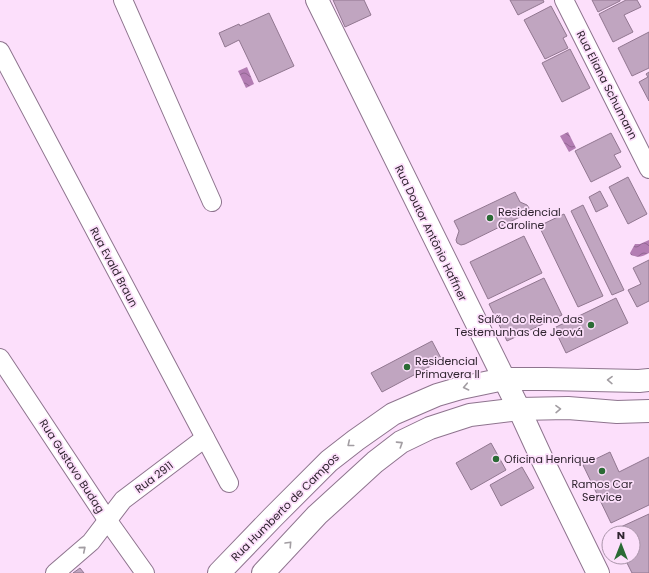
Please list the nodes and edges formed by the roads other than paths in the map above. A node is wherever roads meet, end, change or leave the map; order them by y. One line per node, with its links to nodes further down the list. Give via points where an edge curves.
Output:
1 (123, 0): 6 (street)
2 (316, 0): 8 (main road, Rua Doutor Antônio Haffner)
3 (564, 0): 5 (street, Rua Eliana Schumann)
4 (0, 51): 12 (street, Rua Evald Braun)
5 (649, 169)
6 (212, 202)
7 (0, 358): 14 (street, Rua Gustavo Budag)
8 (504, 379): 9 (main road, Rua Humberto de Campos, one-way to 8); 10 (main road, Rua Doutor Antônio Haffner); 17 (main road, Rua Humberto de Campos, one-way to 17, via 437,395 393,414 329,461)
9 (649, 380)
10 (519, 410): 11 (main road, one-way to 11, via 568,408 617,412); 18 (main road, one-way to 10, via 317,515 375,462 402,442 430,428 470,415); 19 (main road, Rua Doutor Antônio Haffner)
11 (649, 411)
12 (205, 438): 13 (street, Rua Evald Braun); 14 (street, Rua 2911, via 123,500)
13 (228, 483)
14 (108, 521): 15 (street, Rua 2911, one-way to 14, via 91,542); 16 (street, Rua Gustavo Budag)
15 (55, 573)
16 (145, 573)
17 (219, 573)
18 (262, 573)
19 (598, 573)

